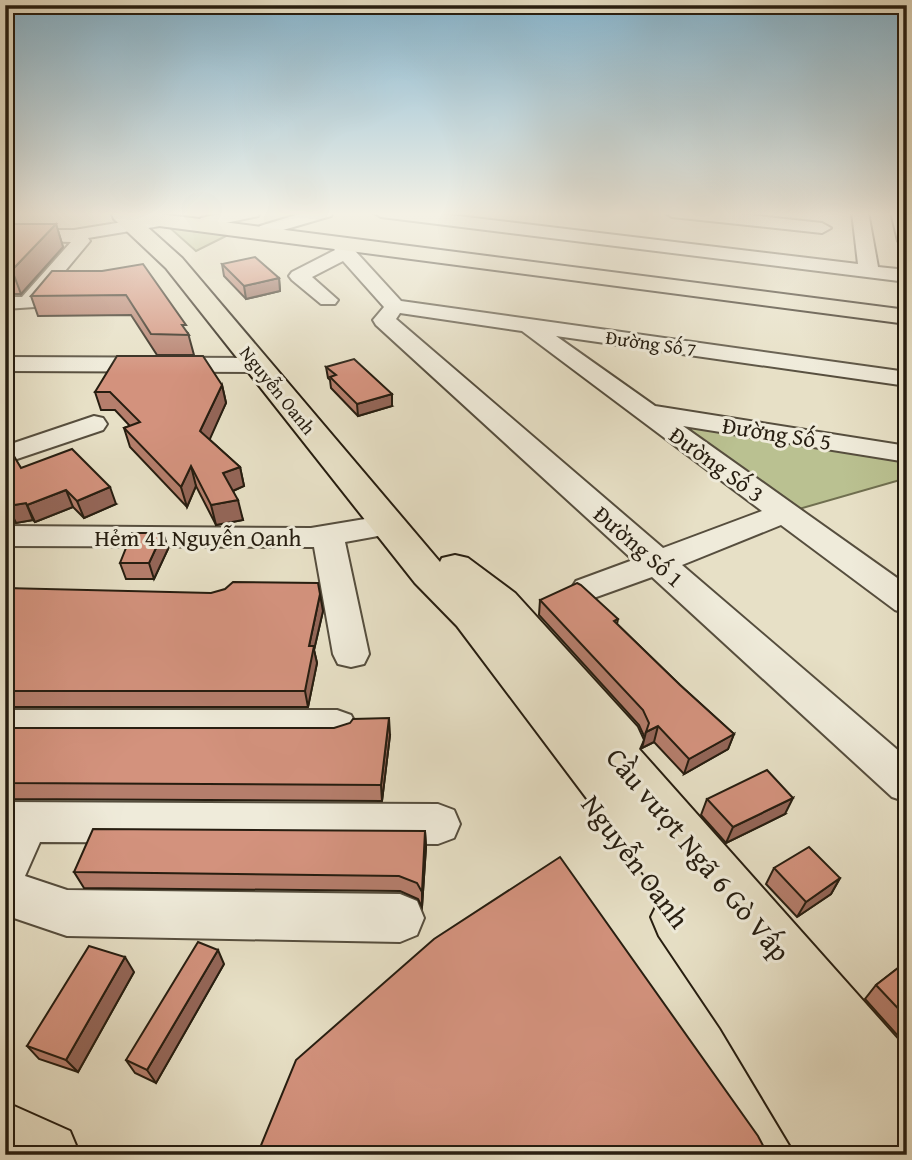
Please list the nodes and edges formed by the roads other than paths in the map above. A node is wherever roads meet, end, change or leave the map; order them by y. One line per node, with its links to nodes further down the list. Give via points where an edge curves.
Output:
1 (60, 266): 17 (street, via 28,303)
2 (177, 266): 22 (main road, Nguyễn Oanh)
3 (197, 266): 33 (main road, Nguyễn Oanh)
4 (315, 266): 15 (street, via 299,276)
5 (358, 266): 16 (street)
6 (528, 266): 19 (main road)
7 (537, 266): 14 (main road)
8 (694, 266): 14 (street)
9 (820, 266): 11 (street)
10 (868, 266): 12 (street)
11 (827, 267): 12 (street)
12 (869, 272): 13 (street)
13 (907, 276)
14 (689, 284): 18 (main road)
15 (328, 300)
16 (394, 306): 20 (street, Đường Số 7); 32 (street, Đường Số 1, via 384,320)
17 (9, 311)
18 (907, 311)
19 (907, 317)
20 (528, 326): 23 (street, Đường Số 7); 24 (street, Đường Số 3)
21 (8, 364): 22 (street)
22 (257, 365): 29 (main road, Nguyễn Oanh)
23 (907, 379)
24 (647, 412): 26 (street, Đường Số 5); 28 (street, Đường Số 3)
25 (94, 424): 27 (street)
26 (907, 454)
27 (5, 455)
28 (785, 513): 32 (street); 35 (street, Đường Số 3)
29 (389, 525): 31 (street, Hẻm 41 Nguyễn Oanh); 33 (main road, Nguyễn Oanh)
30 (5, 536): 31 (street, Hẻm 41 Nguyễn Oanh)
31 (328, 536): 37 (street)
32 (657, 561): 34 (street); 40 (street, Đường Số 1)
33 (442, 571): 36 (main road, Nguyễn Oanh); 46 (main road, Nguyễn Oanh, via 501,603); 50 (main road, Nguyễn Oanh, via 437,601 450,624 681,920)
34 (588, 589)
35 (907, 603)
36 (481, 612): 47 (main road, Cầu vượt Ngã 6 Gò Vấp); 51 (main road, Cầu vượt Ngã 6 Gò Vấp, via 839,1080)
37 (351, 654)
38 (5, 726): 39 (street)
39 (337, 726)
40 (907, 784)
41 (16, 822): 42 (street); 43 (street)
42 (438, 824)
43 (5, 869)
44 (5, 892): 45 (street, via 67,913)
45 (400, 918)
46 (907, 1069)
47 (907, 1100)
48 (5, 1136): 49 (main road)
49 (46, 1155)
50 (836, 1155)
51 (891, 1155)

